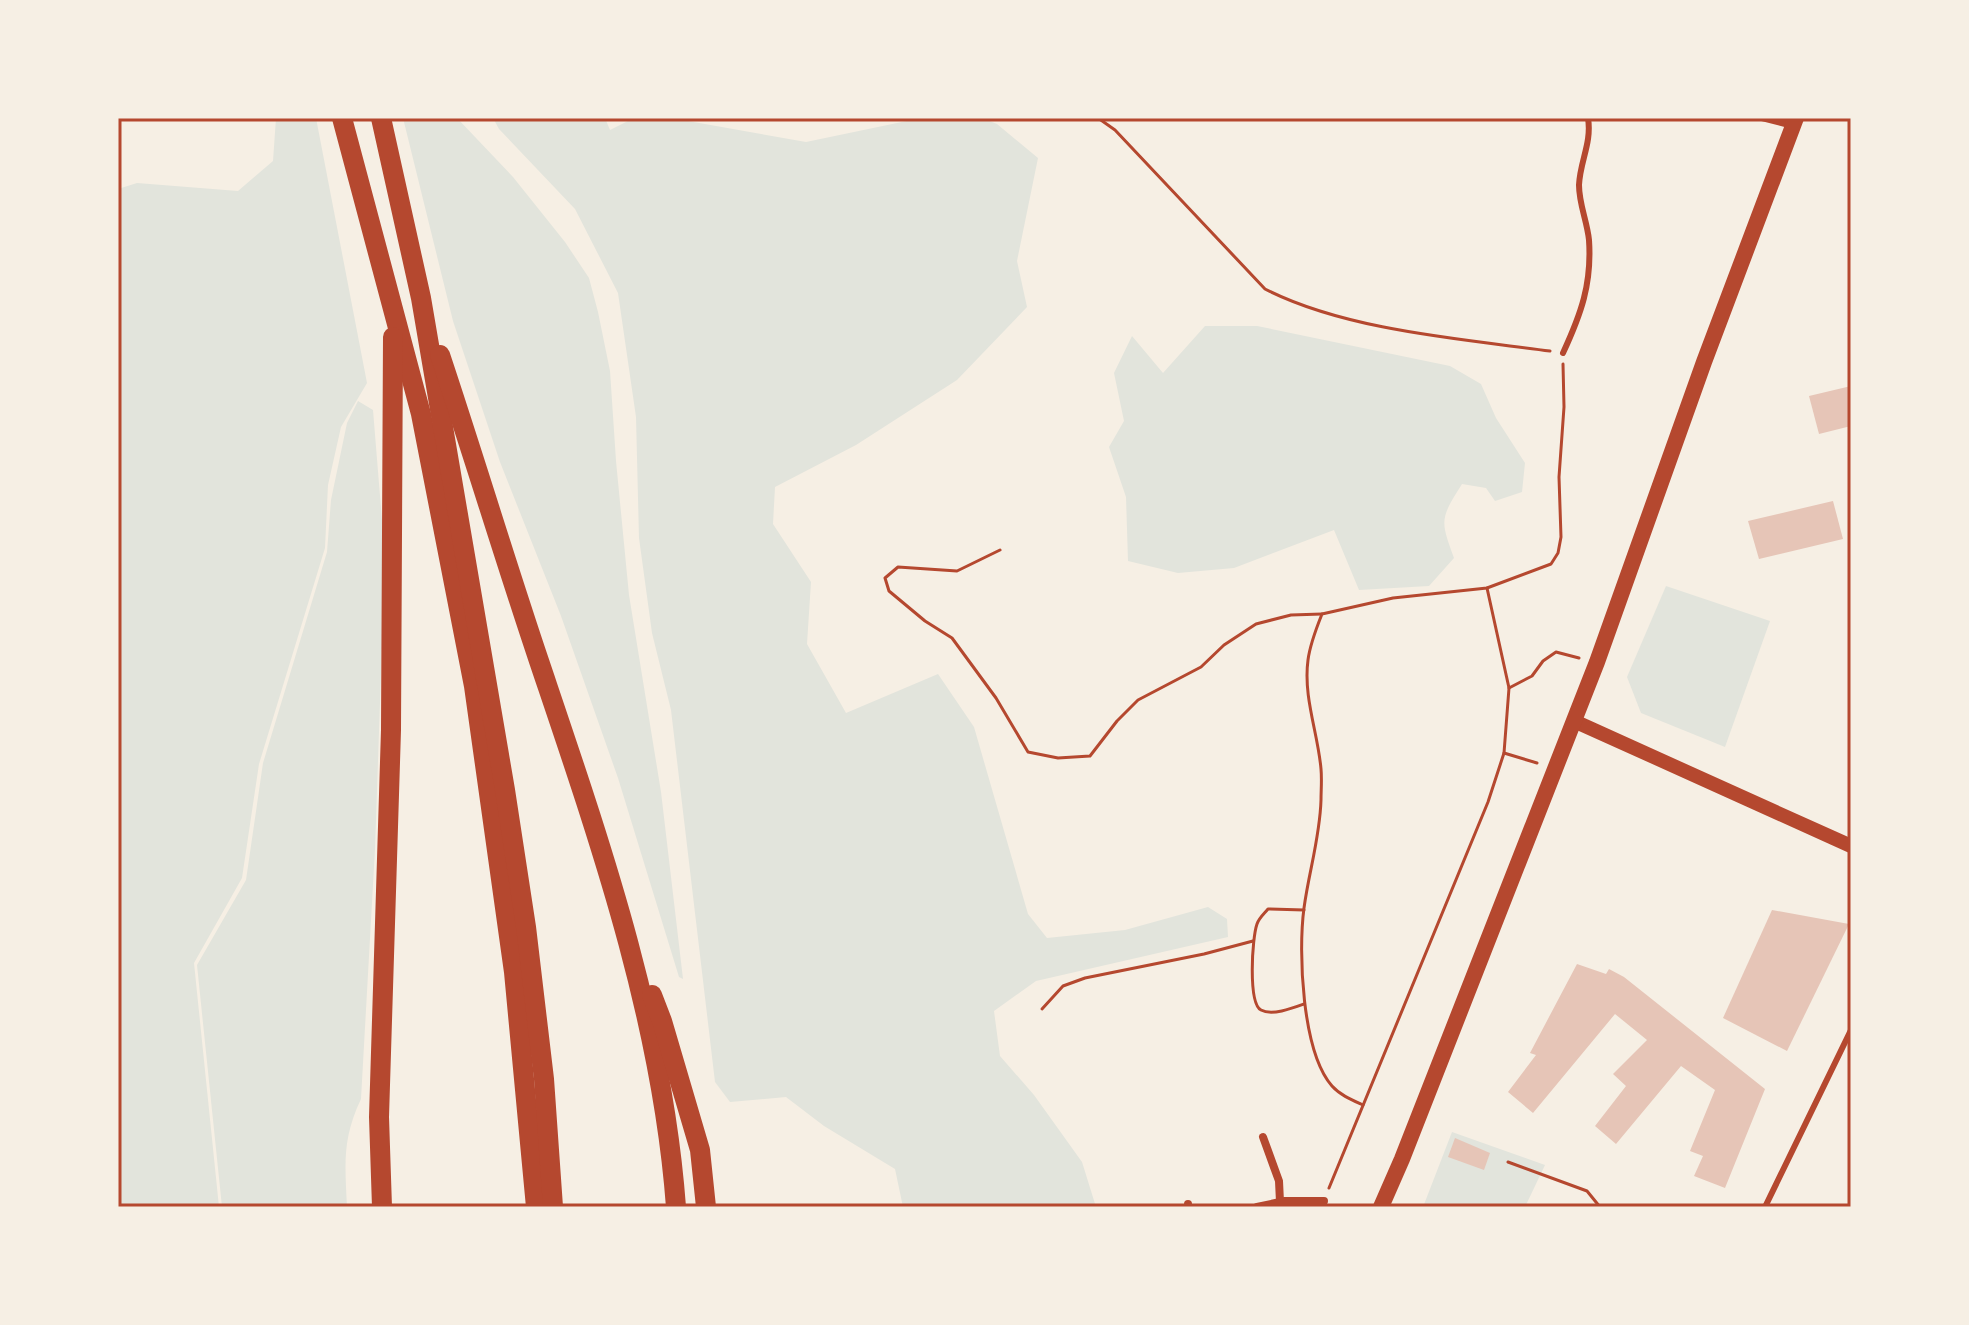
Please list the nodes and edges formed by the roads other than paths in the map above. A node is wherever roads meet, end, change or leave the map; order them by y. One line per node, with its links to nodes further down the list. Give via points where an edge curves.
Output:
1 (342, 118): 7 (highway)
2 (381, 118): 6 (highway)
3 (1588, 118): 8 (lane, via 1579,195 1589,238 1589,277 1582,311)
4 (1762, 118): 5 (lane)
5 (1794, 122): 9 (main road)
6 (421, 298): 11 (highway); 18 (highway, via 524,911)
7 (393, 305): 16 (highway, via 391,730 379,1117); 17 (highway, via 433,470 474,686 514,972)
8 (1563, 353)
9 (1574, 721): 10 (street); 22 (main road)
10 (1851, 846)
11 (622, 916): 19 (highway, via 666,1120); 20 (highway, via 662,1021 700,1150)
12 (1851, 1030): 23 (lane)
13 (1263, 1137): 15 (street, via 1279,1181)
14 (1324, 1201): 15 (street)
15 (1280, 1202): 21 (street)
16 (382, 1207)
17 (536, 1207)
18 (553, 1207)
19 (676, 1207)
20 (706, 1207)
21 (1257, 1207)
22 (1381, 1207)
23 (1765, 1207)

